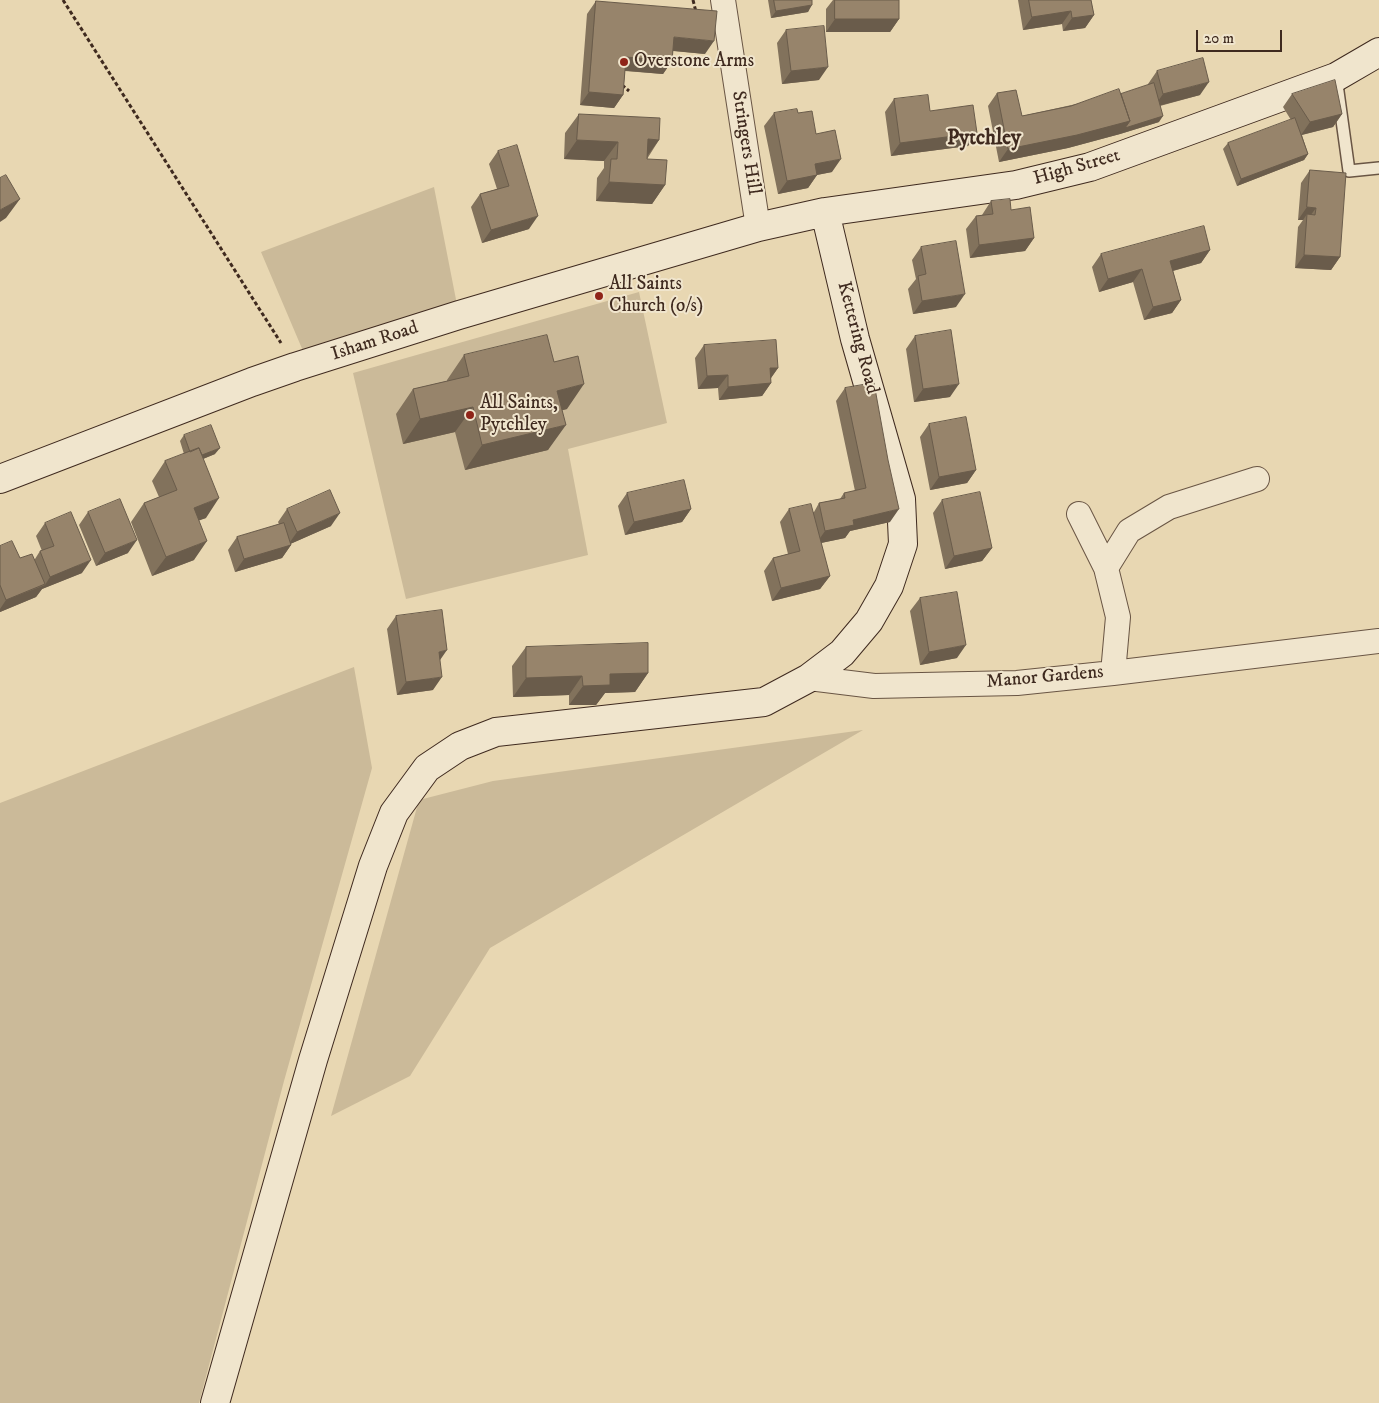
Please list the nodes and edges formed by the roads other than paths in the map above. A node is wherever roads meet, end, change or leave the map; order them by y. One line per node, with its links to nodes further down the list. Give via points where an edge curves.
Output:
1 (723, 0): 6 (street, Stringers Hill)
2 (1379, 52): 3 (street, High Street)
3 (1336, 77): 4 (lane, via 1349,171); 5 (street, High Street, via 1090,167 1016,185)
4 (1379, 168)
5 (825, 212): 6 (street, High Street); 13 (street, Kettering Road, via 855,339 901,499 903,544 889,586 869,621 842,652)
6 (758, 227): 7 (street, Isham Road, via 296,367)
7 (0, 479)
8 (1257, 479): 10 (street, via 1169,507 1129,531)
9 (1079, 514): 10 (street, Manor Gardens)
10 (1106, 568): 12 (street, Manor Gardens, via 1118,617)
11 (1379, 641): 12 (street)
12 (1112, 673): 13 (street, Manor Gardens, via 1017,684 874,686)
13 (809, 678): 14 (street, Kettering Road, via 764,702 496,732 460,746 427,768 394,813 373,866)
14 (214, 1403)

